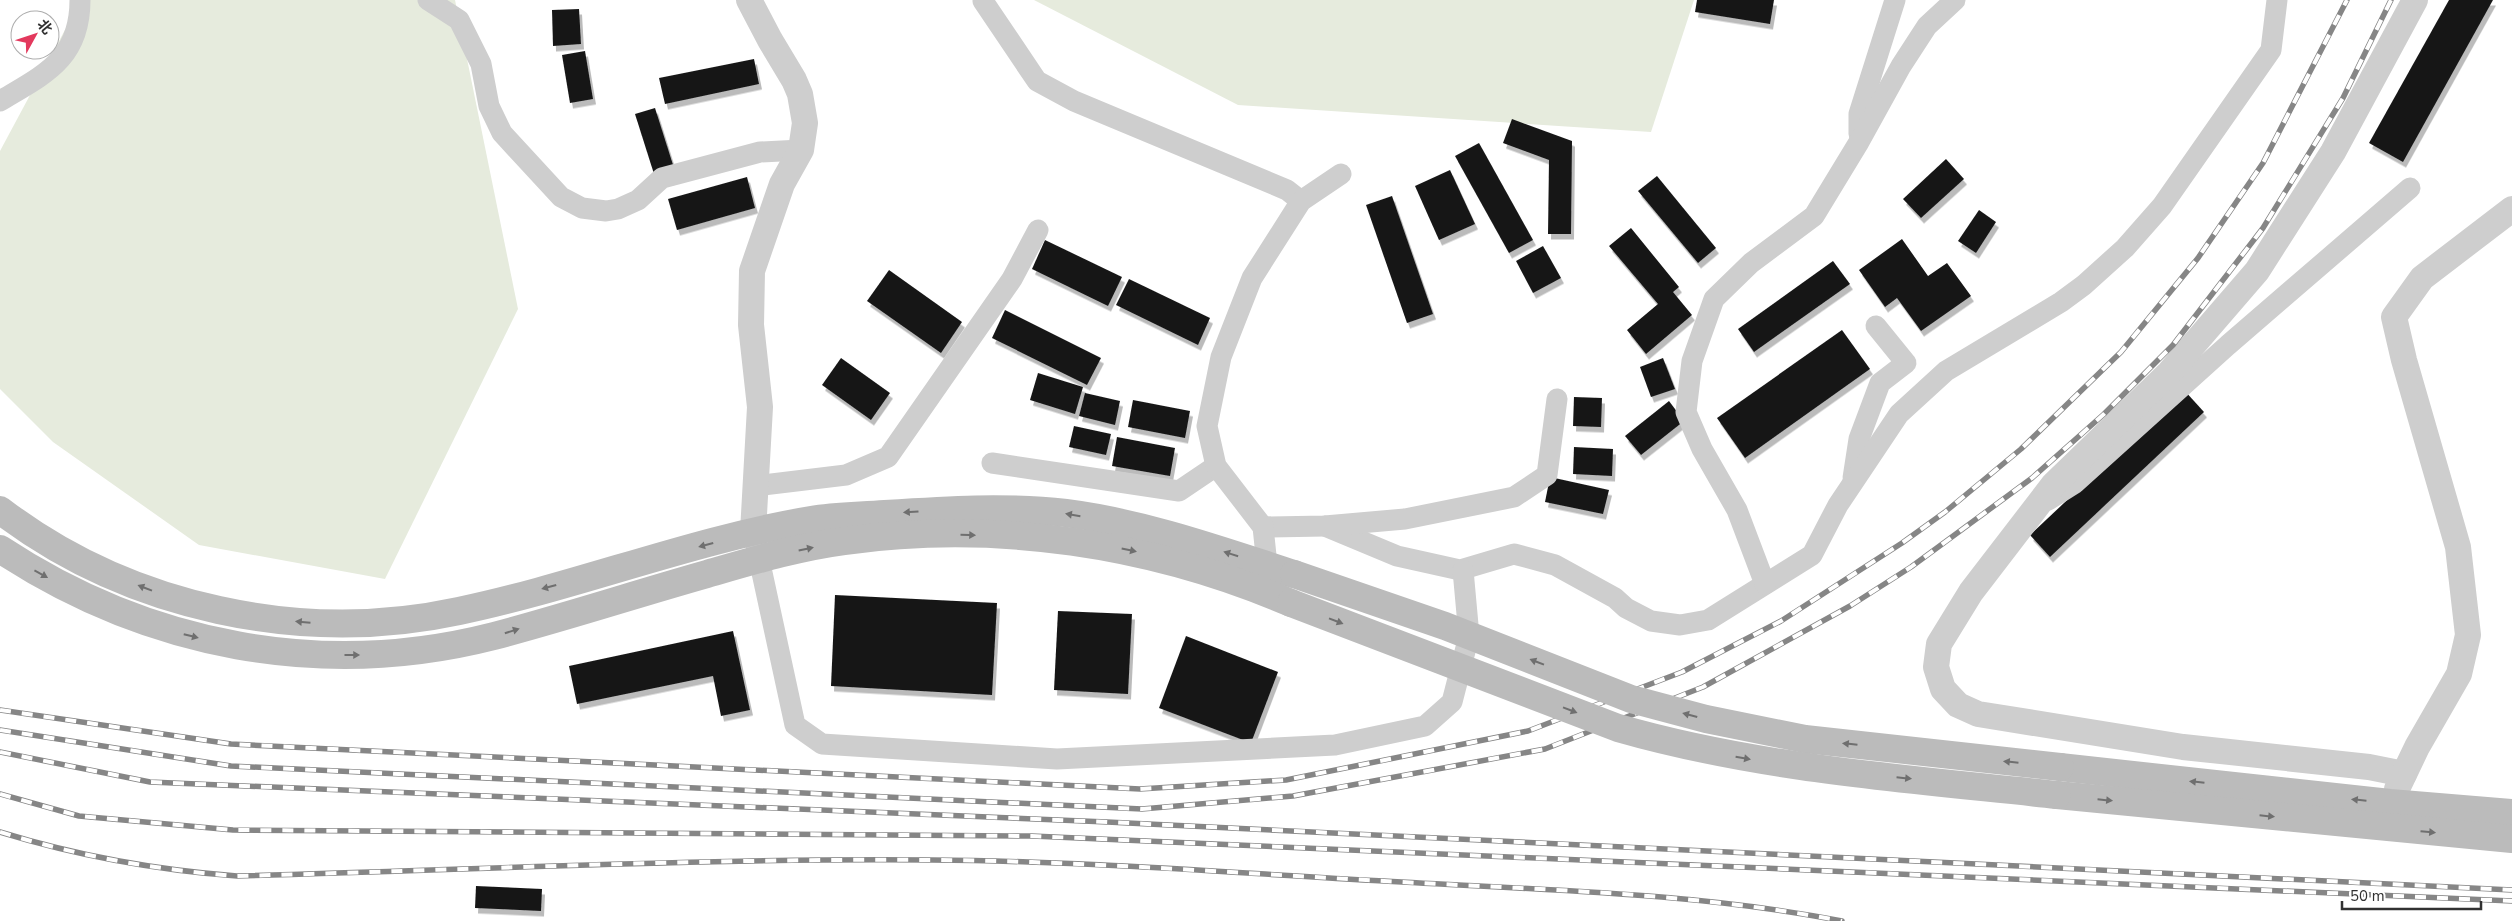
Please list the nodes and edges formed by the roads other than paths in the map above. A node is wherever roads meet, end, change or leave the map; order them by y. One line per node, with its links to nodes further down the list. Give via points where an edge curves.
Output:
1 (80, 0): 11 (street, via 78,28 62,60 46,74)
2 (428, 0): 13 (street, via 459,20 481,64 489,106 502,133 552,188 577,206 594,210 618,209 638,200 662,178 760,152)
3 (749, 0): 13 (street, via 800,94 805,123)
4 (1895, 0): 12 (street, via 1859,114)
5 (1955, 0): 12 (street, via 1927,26)
6 (2277, 0): 23 (street, via 2271,50 2144,228 2105,267 2061,302 1946,371 1899,414)
7 (2415, 0): 25 (street, via 2333,152 2257,271 2169,373 2054,484)
8 (983, 1): 16 (street, via 1037,81 1074,101 1287,190)
9 (28, 72): 10 (street)
10 (0, 88)
11 (0, 101)
12 (1859, 142): 34 (street, via 1814,216 1751,263 1714,299 1692,361 1686,412 1702,449 1737,510)
13 (800, 150): 24 (street, via 782,184 752,271 751,325 760,406)
14 (1341, 174): 16 (street)
15 (2410, 188): 25 (street, via 2075,483)
16 (1301, 201): 22 (street, via 1252,278 1221,357 1207,426)
17 (2512, 209): 35 (street, via 2422,278 2394,317 2458,548 2468,635 2459,674)
18 (1038, 230): 24 (street, via 1012,279 888,457 846,475)
19 (1876, 326): 23 (street, via 1906,363 1880,383 1859,439)
20 (1558, 399): 27 (street, via 1547,475 1514,497 1405,519)
21 (992, 463): 22 (street, via 1179,491)
22 (1216, 466): 28 (street)
23 (1852, 484): 34 (street, via 1812,555)
24 (755, 486): 29 (street)
25 (2035, 508): 35 (street, via 1971,592 1939,644 1936,661 1938,679 1958,705 1978,714 2183,747 2369,767)
26 (0, 510): 29 (main road, one-way to 26, via 457,612 396,621 314,623 233,613 154,592 79,560)
27 (1325, 526): 28 (street); 33 (street, via 1397,556)
28 (1263, 528): 32 (street)
29 (753, 532): 31 (street); 32 (main road, one-way to 29, via 1160,532 1067,513 990,508 814,520)
30 (0, 549): 31 (main road, one-way to 31, via 65,588 144,622 227,644 313,655 399,653 463,643)
31 (759, 558): 33 (street, via 795,725 822,744 1057,759 1335,746 1425,726 1452,702 1469,636); 37 (main road, one-way to 37, bridge, via 843,541 931,533 1082,542 1160,557 1232,579 1618,728 1655,739 1765,762 2056,795)
32 (1267, 565): 37 (main road, one-way to 32, bridge, via 2060,767 1805,739 1706,720 1631,699 1444,626)
33 (1463, 570): 34 (street, via 1514,554 1555,565 1652,621 1680,626 1718,615)
34 (1765, 584)
35 (2404, 774): 37 (street)
36 (2512, 813): 37 (main road)
37 (2390, 816): 38 (main road, one-way to 38)
38 (2512, 839)

